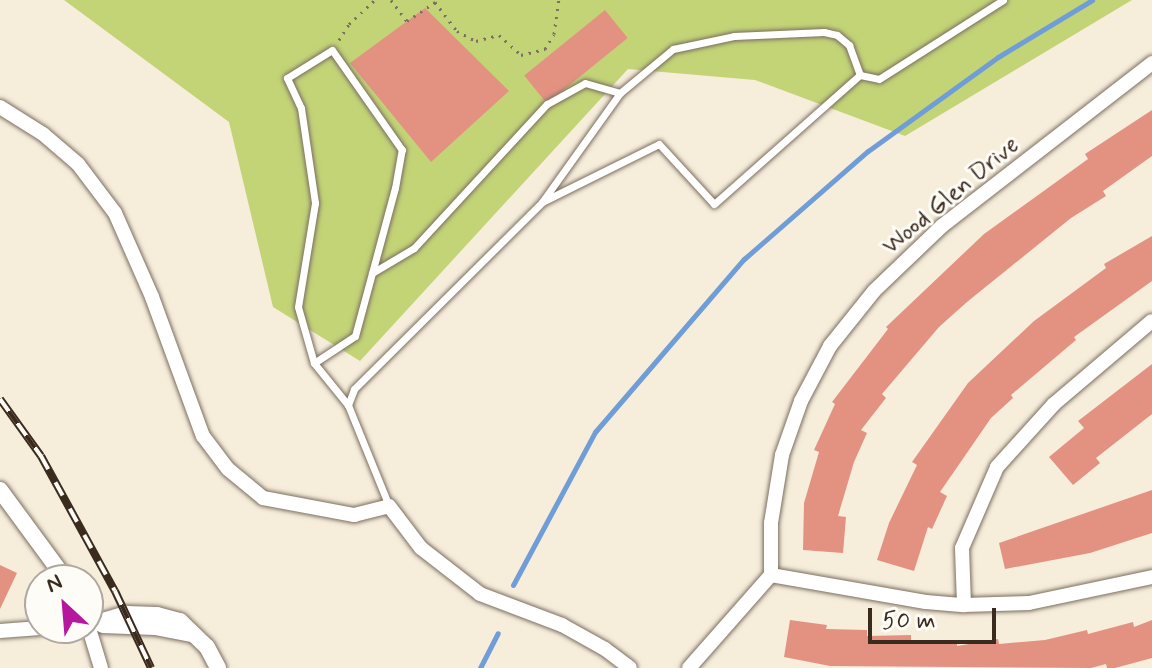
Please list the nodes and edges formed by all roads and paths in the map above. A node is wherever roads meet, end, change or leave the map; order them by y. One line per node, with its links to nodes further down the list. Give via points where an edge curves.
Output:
1 (375, 0): 5 (path, via 349,24)
2 (391, 0): 3 (path, via 407,21 435,2 457,31 476,41 499,35 521,55 545,49 554,34)
3 (559, 0)
4 (1003, 0): 7 (lane, via 879,79)
5 (332, 50): 11 (lane, via 402,150); 13 (lane, via 287,78 301,108 315,203 298,307)
6 (1152, 63): 18 (street, Wood Glen Drive, via 942,226 874,291 830,346 801,401 782,455 771,523)
7 (860, 75): 8 (lane, via 849,45 837,35 734,36 673,49); 10 (lane, via 714,204 659,144)
8 (620, 93): 10 (lane); 11 (lane, via 585,83 547,104 414,248)
9 (0, 107): 16 (street, via 78,164 115,213 203,436 228,469 263,498 354,515)
10 (542, 202): 14 (lane, via 354,389)
11 (372, 273): 13 (lane, via 355,336)
12 (1152, 321): 20 (street, via 1054,404 997,467 962,548)
13 (314, 363): 14 (lane)
14 (348, 405): 16 (lane)
15 (0, 490): 17 (street)
16 (389, 506): 27 (street, via 421,548 480,594 562,625)
17 (54, 564)
18 (771, 575): 20 (street); 28 (street)
19 (1152, 577): 20 (street, via 1029,603)
20 (964, 605)
21 (104, 619): 26 (street, via 126,614 180,621 207,647)
22 (24, 629): 23 (street)
23 (0, 631)
24 (95, 644): 25 (street)
25 (101, 668)
26 (218, 668)
27 (630, 668)
28 (689, 668)

